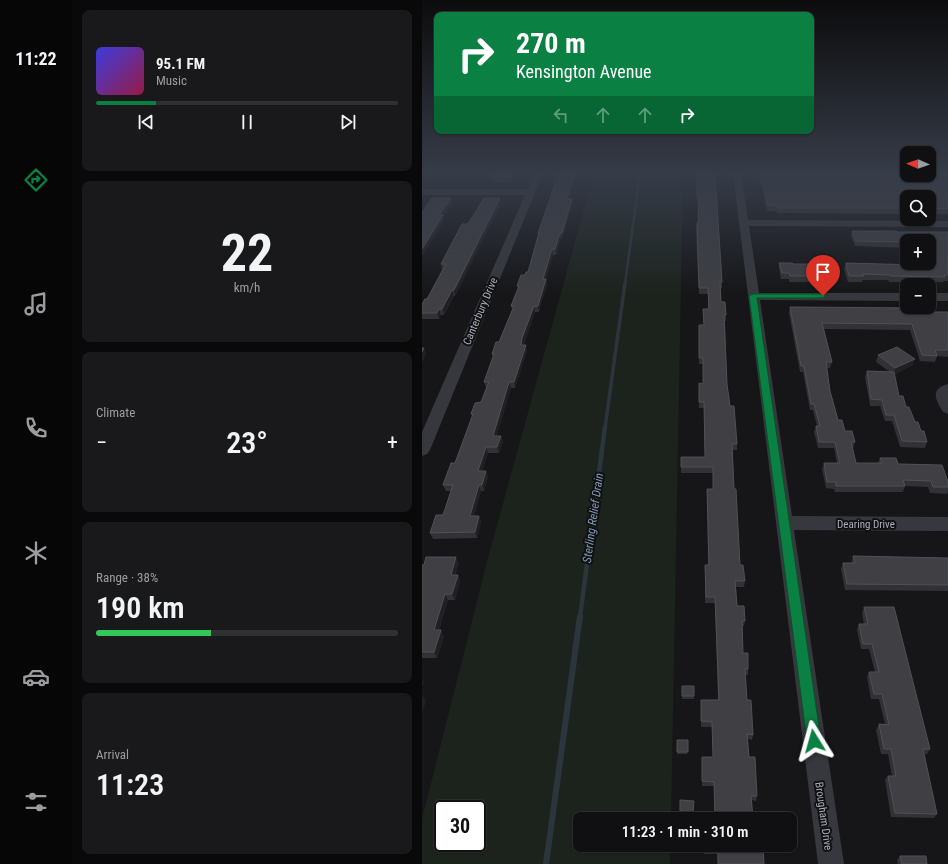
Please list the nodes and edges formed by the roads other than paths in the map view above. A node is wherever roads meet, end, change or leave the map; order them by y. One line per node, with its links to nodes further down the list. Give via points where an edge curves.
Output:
1 (521, 213): 11 (street, Canterbury Drive)
2 (742, 213): 3 (street, Brougham Drive)
3 (743, 223): 4 (street); 5 (street, Brougham Drive)
4 (948, 224)
5 (753, 296): 6 (street); 12 (street, Brougham Drive)
6 (900, 297)
7 (936, 297): 8 (street)
8 (948, 297)
9 (946, 390): 10 (street, via 944,400)
10 (948, 409)
11 (422, 450)
12 (784, 524): 13 (street, Dearing Drive); 14 (street, Brougham Drive)
13 (948, 524)
14 (831, 864)

